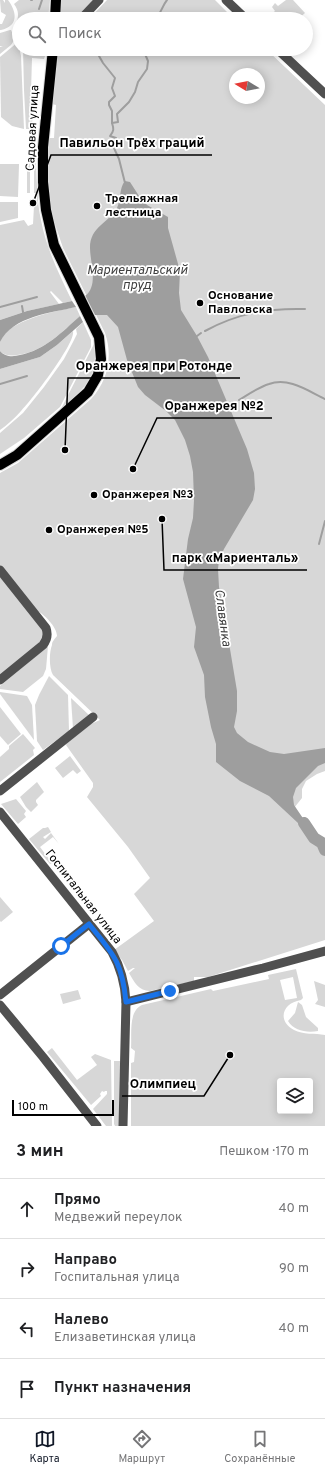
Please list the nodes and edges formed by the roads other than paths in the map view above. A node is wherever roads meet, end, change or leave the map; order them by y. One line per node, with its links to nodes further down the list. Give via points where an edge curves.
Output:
1 (56, 0): 4 (main road)
2 (99, 0): 5 (street)
3 (226, 0): 6 (street)
4 (55, 12)
5 (88, 12)
6 (239, 12)
7 (52, 56): 10 (main road, Садовая улица, via 43,147 44,196 54,245 98,337 101,354 99,370 94,384 81,398 18,454)
8 (285, 56): 9 (street)
9 (325, 94)
10 (0, 466)
11 (0, 570): 12 (street, via 46,628 47,634 43,645)
12 (0, 680)
13 (93, 717): 14 (street)
14 (0, 791)
15 (0, 812): 16 (street, Госпитальная улица)
16 (89, 924): 18 (street); 19 (street, Госпитальная улица, via 118,963 125,984)
17 (325, 951): 19 (street)
18 (0, 994)
19 (126, 1002): 22 (street, Госпитальная улица)
20 (0, 1005): 21 (street)
21 (97, 1126)
22 (123, 1126)

